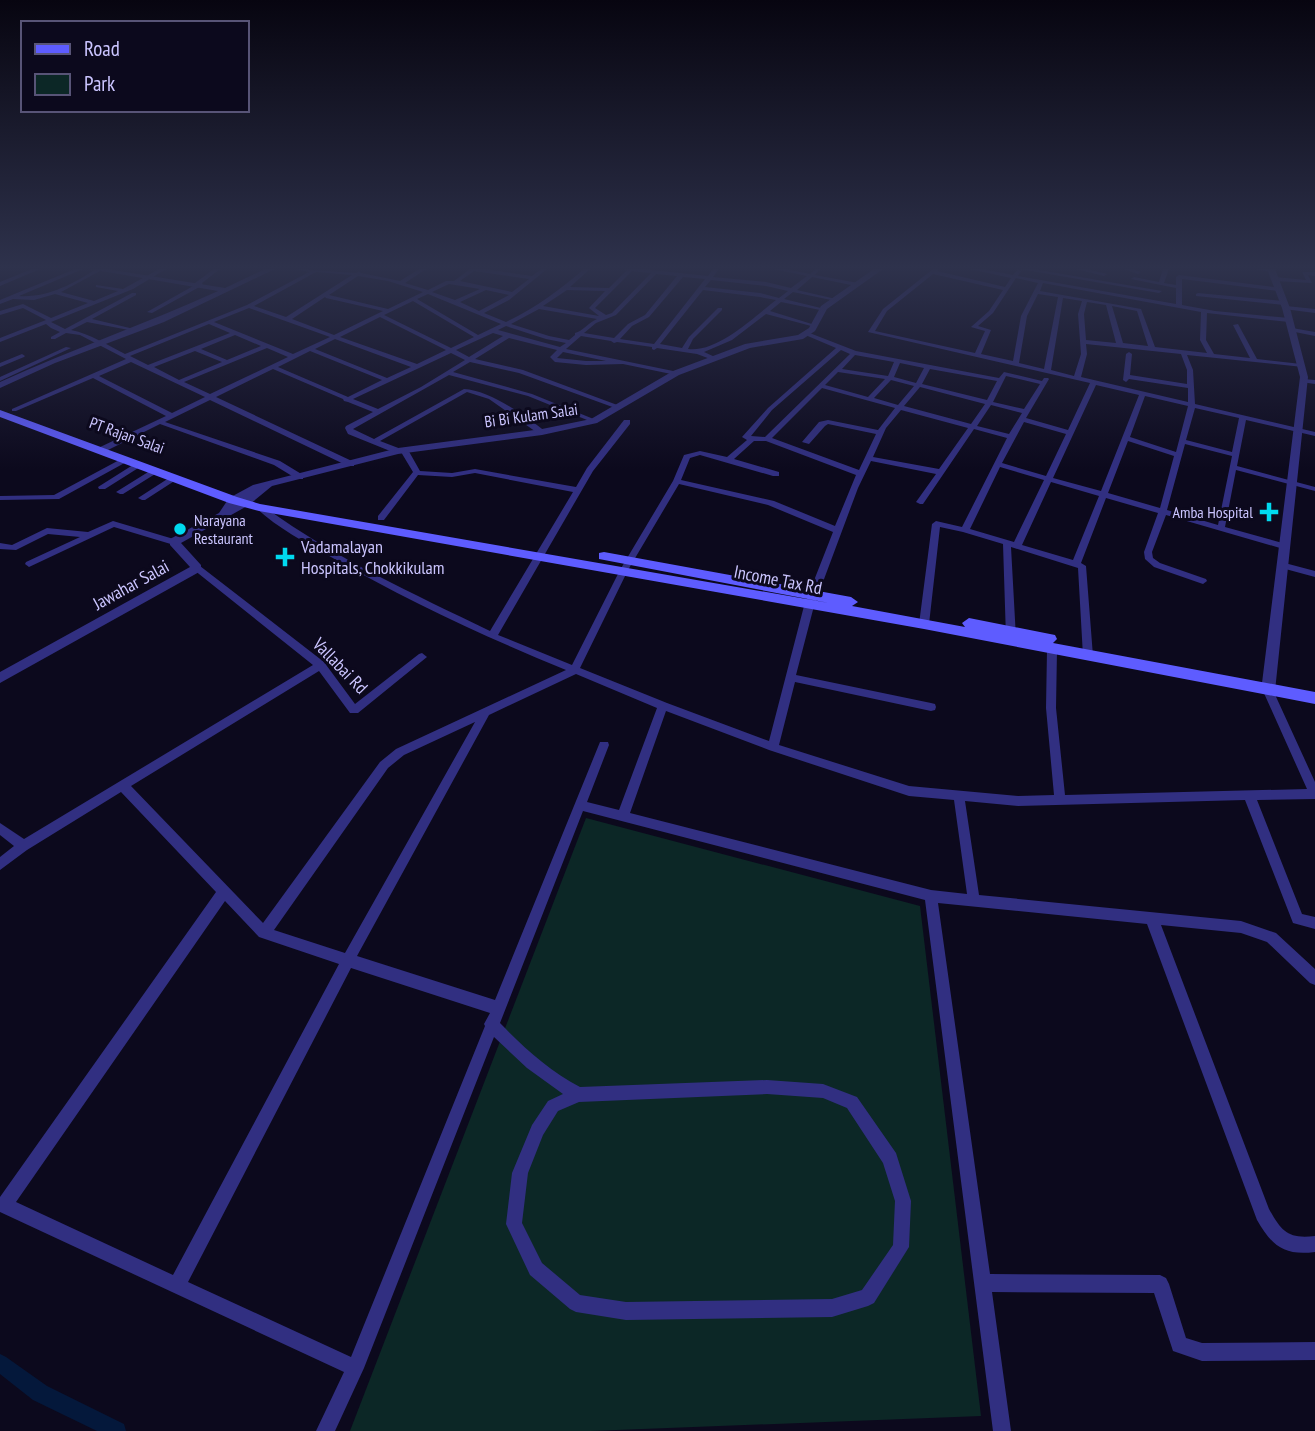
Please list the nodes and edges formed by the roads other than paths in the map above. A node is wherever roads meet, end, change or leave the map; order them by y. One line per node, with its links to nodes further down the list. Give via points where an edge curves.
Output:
1 (57, 336): 31 (street)
2 (88, 336): 35 (street)
3 (116, 336): 35 (street)
4 (181, 336): 55 (street)
5 (228, 336): 42 (street)
6 (242, 336): 37 (street)
7 (333, 336): 30 (street)
8 (420, 336): 45 (street)
9 (478, 336): 45 (street)
10 (508, 336): 44 (street); 57 (street)
11 (547, 336): 33 (street)
12 (575, 336): 33 (street)
13 (586, 336): 32 (street)
14 (619, 336): 32 (street)
15 (664, 336): 40 (street)
16 (693, 336): 46 (street)
17 (734, 336): 47 (street)
18 (801, 336): 56 (street, Bi Bi Kulam Salai)
19 (821, 336): 38 (street)
20 (888, 336): 53 (street)
21 (986, 336): 53 (street)
22 (1021, 336): 62 (street)
23 (1054, 336): 71 (street)
24 (1083, 336): 34 (street)
25 (1117, 336): 36 (street)
26 (1148, 336): 41 (street)
27 (1203, 336): 51 (street)
28 (1242, 336): 59 (street)
29 (1293, 336): 65 (street)
30 (336, 337): 43 (street); 64 (street)
31 (53, 338)
32 (614, 341): 40 (street)
33 (570, 342): 44 (street)
34 (1084, 342): 36 (street); 77 (street)
35 (97, 343): 55 (street); 81 (street)
36 (1120, 345): 41 (street)
37 (266, 346): 54 (street); 60 (street)
38 (840, 347): 48 (street); 119 (street, via 770,409 746,437)
39 (68, 348): 81 (street)
40 (654, 348): 46 (street)
41 (1152, 348): 49 (street)
42 (195, 349): 60 (street); 66 (street)
43 (310, 349): 54 (street); 78 (street)
44 (561, 349): 61 (street); 61 (street, via 555,360)
45 (449, 351): 57 (street); 64 (street)
46 (682, 351): 47 (street)
47 (698, 352): 56 (street)
48 (854, 352): 58 (street); 70 (street)
49 (1182, 352): 51 (street); 89 (street)
50 (1129, 354): 75 (street)
51 (1210, 355): 59 (street)
52 (22, 356): 63 (street)
53 (977, 356): 62 (street)
54 (294, 357): 67 (street)
55 (129, 358): 66 (street); 74 (street)
56 (713, 358): 73 (street, Bi Bi Kulam Salai)
57 (470, 360): 69 (street); 72 (street)
58 (898, 360): 68 (street); 76 (street)
59 (1254, 360): 65 (street)
60 (225, 361): 82 (street)
61 (625, 362): 73 (street)
62 (1016, 364): 71 (street)
63 (0, 365)
64 (416, 366): 78 (street)
65 (1301, 366): 80 (street)
66 (149, 367): 82 (street)
67 (273, 367): 92 (street); 94 (street)
68 (928, 367): 79 (street); 87 (street)
69 (508, 369): 86 (street); 98 (street)
70 (838, 370): 76 (street); 88 (street)
71 (1049, 372): 77 (street); 84 (street)
72 (448, 373): 86 (street); 101 (street)
73 (676, 373): 98 (street, Bi Bi Kulam Salai)
74 (94, 376): 100 (street); 104 (street)
75 (1126, 376): 89 (street); 90 (street)
76 (890, 378): 87 (street); 93 (street)
77 (1077, 379): 85 (street)
78 (387, 380): 94 (street)
79 (1001, 380): 84 (street, via 1004,374); 95 (street)
80 (1303, 381): 83 (street); 112 (street)
81 (1, 382)
82 (179, 382): 92 (street)
83 (1315, 382)
84 (1043, 383): 102 (street)
85 (1094, 383): 90 (street); 115 (street)
86 (493, 384): 107 (street)
87 (918, 385): 95 (street); 99 (street)
88 (821, 386): 93 (street); 120 (street)
89 (1192, 387): 97 (street)
90 (1125, 390): 91 (street)
91 (1143, 394): 97 (street); 118 (street)
92 (211, 397): 104 (street); 131 (street)
93 (870, 399): 99 (street)
94 (346, 400): 101 (street)
95 (989, 402): 102 (street); 111 (street)
96 (0, 405): 100 (main road, PT Rajan Salai)
97 (1192, 406): 105 (street); 122 (street)
98 (618, 407): 107 (street, Bi Bi Kulam Salai)
99 (898, 407): 111 (street); 114 (street)
100 (14, 410): 110 (main road, PT Rajan Salai)
101 (378, 412): 121 (street, via 349,428)
102 (1026, 412): 106 (street)
103 (0, 413): 110 (main road, PT Rajan Salai)
104 (172, 416): 108 (street)
105 (1243, 417): 112 (street); 127 (street)
106 (1021, 419): 115 (street); 117 (street)
107 (594, 421): 113 (street, Bi Bi Kulam Salai)
108 (160, 422): 124 (street); 140 (street, via 277,463)
109 (627, 422): 147 (street)
110 (43, 425): 124 (main road, PT Rajan Salai)
111 (971, 426): 117 (street); 136 (street)
112 (1297, 430): 116 (street); 144 (street)
113 (542, 432): 121 (street, via 491,398 466,390); 125 (street, Bi Bi Kulam Salai)
114 (881, 433): 123 (street, via 828,422); 128 (street)
115 (1070, 433): 142 (street)
116 (1315, 434)
117 (1011, 437): 132 (street)
118 (1126, 438): 126 (street); 149 (street)
119 (752, 439): 120 (street); 130 (street)
120 (767, 439): 139 (street)
121 (375, 441): 125 (street)
122 (1182, 441): 126 (street); 127 (street)
123 (806, 442)
124 (105, 448): 129 (main road, PT Rajan Salai); 152 (main road, PT Rajan Salai)
125 (401, 451): 131 (street, Bi Bi Kulam Salai); 137 (street)
126 (1178, 455): 154 (street)
127 (1236, 455): 134 (street)
128 (868, 458): 136 (street); 139 (street)
129 (127, 460): 133 (main road, PT Rajan Salai); 150 (street, via 56,497)
130 (729, 460): 138 (street); 143 (street, via 690,455)
131 (351, 464): 140 (street, Bi Bi Kulam Salai)
132 (997, 464): 142 (street); 157 (street)
133 (139, 465): 135 (main road, PT Rajan Salai); 145 (street)
134 (1234, 467): 144 (street); 156 (street)
135 (156, 471): 141 (main road, PT Rajan Salai); 148 (street)
136 (940, 472): 153 (street)
137 (416, 473): 147 (street, via 475,471); 155 (street)
138 (776, 474)
139 (861, 474): 158 (street)
140 (300, 477): 152 (street, Bi Bi Kulam Salai, via 272,483)
141 (175, 478): 151 (street); 152 (main road, PT Rajan Salai)
142 (1049, 479): 149 (street); 161 (street)
143 (677, 481): 158 (street, via 771,503); 166 (street)
144 (1291, 483): 146 (street); 163 (street)
145 (102, 487)
146 (1315, 489)
147 (578, 490): 164 (street)
148 (120, 492)
149 (1103, 494): 154 (street); 167 (street)
150 (0, 498)
151 (142, 498)
152 (248, 500): 155 (main road, Income Tax Rd); 160 (street, Jawahar Salai); 164 (main road, Income Tax Rd); 174 (street, via 369,575)
153 (920, 502)
154 (1163, 511): 156 (street); 171 (street, via 1149,559)
155 (382, 517): 164 (main road, Income Tax Rd)
156 (1221, 528): 163 (street)
157 (965, 530): 161 (street); 173 (street, via 936,524)
158 (839, 531): 172 (street)
159 (89, 535): 160 (street, via 113,524); 162 (street, via 47,531 13,548); 165 (street)
160 (174, 542): 169 (street, Jawahar Salai)
161 (1012, 544): 167 (street); 175 (street)
162 (0, 546)
163 (1283, 546): 168 (street)
164 (541, 551): 166 (main road, Income Tax Rd); 174 (street)
165 (29, 564)
166 (627, 565): 172 (main road, Income Tax Rd); 180 (street)
167 (1076, 565): 177 (street, via 1082,566)
168 (1281, 565): 170 (street); 183 (street)
169 (197, 568): 179 (street, Vallabai Rd); 181 (street, Jawahar Salai)
170 (1315, 574)
171 (1203, 581)
172 (811, 600): 173 (main road, Income Tax Rd); 182 (street)
173 (924, 619): 175 (main road, Income Tax Rd)
174 (492, 636): 180 (street)
175 (1011, 637): 176 (main road, Income Tax Rd); 177 (main road, Income Tax Rd)
176 (1052, 650): 177 (main road, Income Tax Rd); 195 (street, via 1051,708)
177 (1088, 651): 183 (main road, Income Tax Rd)
178 (422, 657): 179 (street, Vallabai Rd, via 354,710)
179 (320, 665): 191 (street)
180 (574, 671): 186 (street); 188 (street)
181 (0, 678)
182 (792, 678): 187 (street); 190 (street)
183 (1269, 686): 184 (main road, Income Tax Rd); 185 (main road, Income Tax Rd); 192 (street)
184 (1315, 688)
185 (1315, 698)
186 (663, 706): 190 (street); 197 (street)
187 (931, 707)
188 (486, 711): 206 (street, via 400,752 384,765); 207 (street)
189 (604, 745): 196 (street)
190 (773, 747): 194 (street, via 909,792)
191 (123, 786): 199 (street); 201 (street)
192 (1315, 794): 193 (street)
193 (1249, 795): 195 (street); 205 (street, via 1298,919)
194 (959, 797): 195 (street); 203 (street)
195 (1060, 800)
196 (579, 805): 197 (street); 209 (street)
197 (623, 816): 202 (street)
198 (0, 828): 199 (street)
199 (23, 846): 200 (street)
200 (0, 864)
201 (224, 892): 206 (street); 212 (street)
202 (931, 896): 203 (street); 214 (street)
203 (974, 901): 204 (street)
204 (1152, 919): 208 (street, via 1241,927 1271,937); 213 (street, via 1263,1213 1282,1240 1297,1247)
205 (1315, 923)
206 (264, 933): 207 (street)
207 (348, 960): 209 (street); 215 (street)
208 (1315, 978)
209 (497, 1008): 210 (street)
210 (491, 1024): 211 (street, via 522,1056); 217 (street)
211 (579, 1095): 211 (street, via 553,1106 537,1130 520,1173 514,1224 536,1269 576,1303 626,1311 832,1308 868,1297 901,1247 903,1201 890,1159 852,1102 823,1091 767,1087)
212 (2, 1207): 215 (street)
213 (1315, 1244)
214 (983, 1283): 216 (street, via 1160,1284 1179,1345 1202,1352); 219 (street)
215 (177, 1285): 217 (street)
216 (1315, 1351)
217 (355, 1368): 218 (street)
218 (325, 1431)
219 (1002, 1431)

